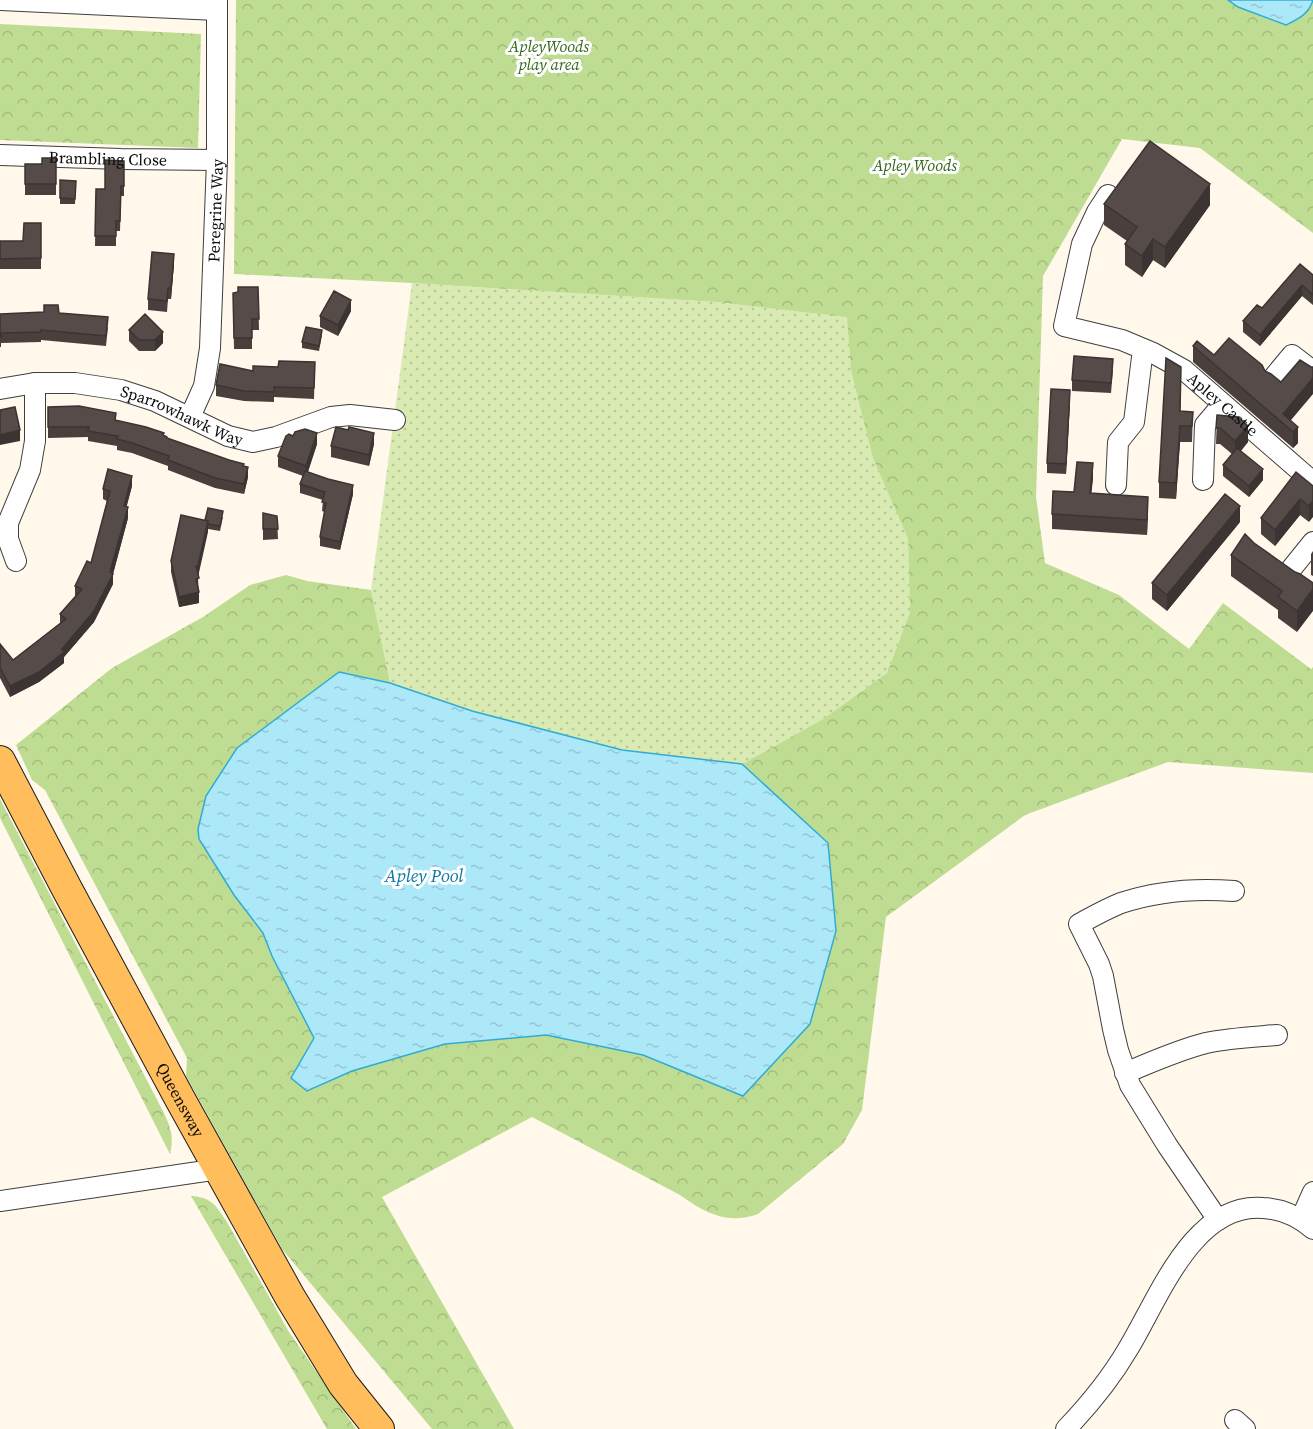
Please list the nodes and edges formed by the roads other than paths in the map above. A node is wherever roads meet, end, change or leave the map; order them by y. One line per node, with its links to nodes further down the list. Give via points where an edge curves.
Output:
1 (0, 0): 2 (street)
2 (217, 5): 4 (street, Peregrine Way)
3 (0, 155): 4 (street, Brambling Close)
4 (217, 160): 12 (street, Peregrine Way, via 210,348 204,386)
5 (1107, 195): 6 (street, Apley Castle, via 1082,244 1064,326)
6 (1143, 349): 11 (street, Apley Castle, via 1184,370); 16 (street, via 1134,422 1118,442)
7 (1313, 371): 8 (street, via 1292,355)
8 (1273, 378)
9 (35, 383): 10 (street, Sparrowhawk Way); 12 (street, Sparrowhawk Way, via 75,383 121,390); 18 (street, via 35,441 30,470 8,523 8,539)
10 (0, 389)
11 (1223, 404): 14 (street, via 1205,425); 15 (street, Apley Castle)
12 (190, 417): 13 (street, Sparrowhawk Way, via 228,436 253,442 331,417)
13 (395, 420)
14 (1203, 480)
15 (1313, 482)
16 (1116, 485)
17 (1313, 542): 19 (street, via 1295,578)
18 (16, 561)
19 (1270, 561)
20 (0, 761): 24 (main road, Queensway)
21 (1234, 891): 23 (street, via 1184,890 1149,896 1120,904 1078,924 1103,976)
22 (1277, 1035): 23 (street, via 1203,1044)
23 (1125, 1072): 27 (street, via 1136,1097)
24 (219, 1169): 26 (street); 29 (main road, Queensway, via 343,1384)
25 (1313, 1192): 28 (street)
26 (0, 1202)
27 (1218, 1220): 28 (street, via 1246,1208 1260,1207 1284,1211); 30 (street, via 1184,1251 1113,1373)
28 (1307, 1224)
29 (379, 1429)
30 (1066, 1429)

